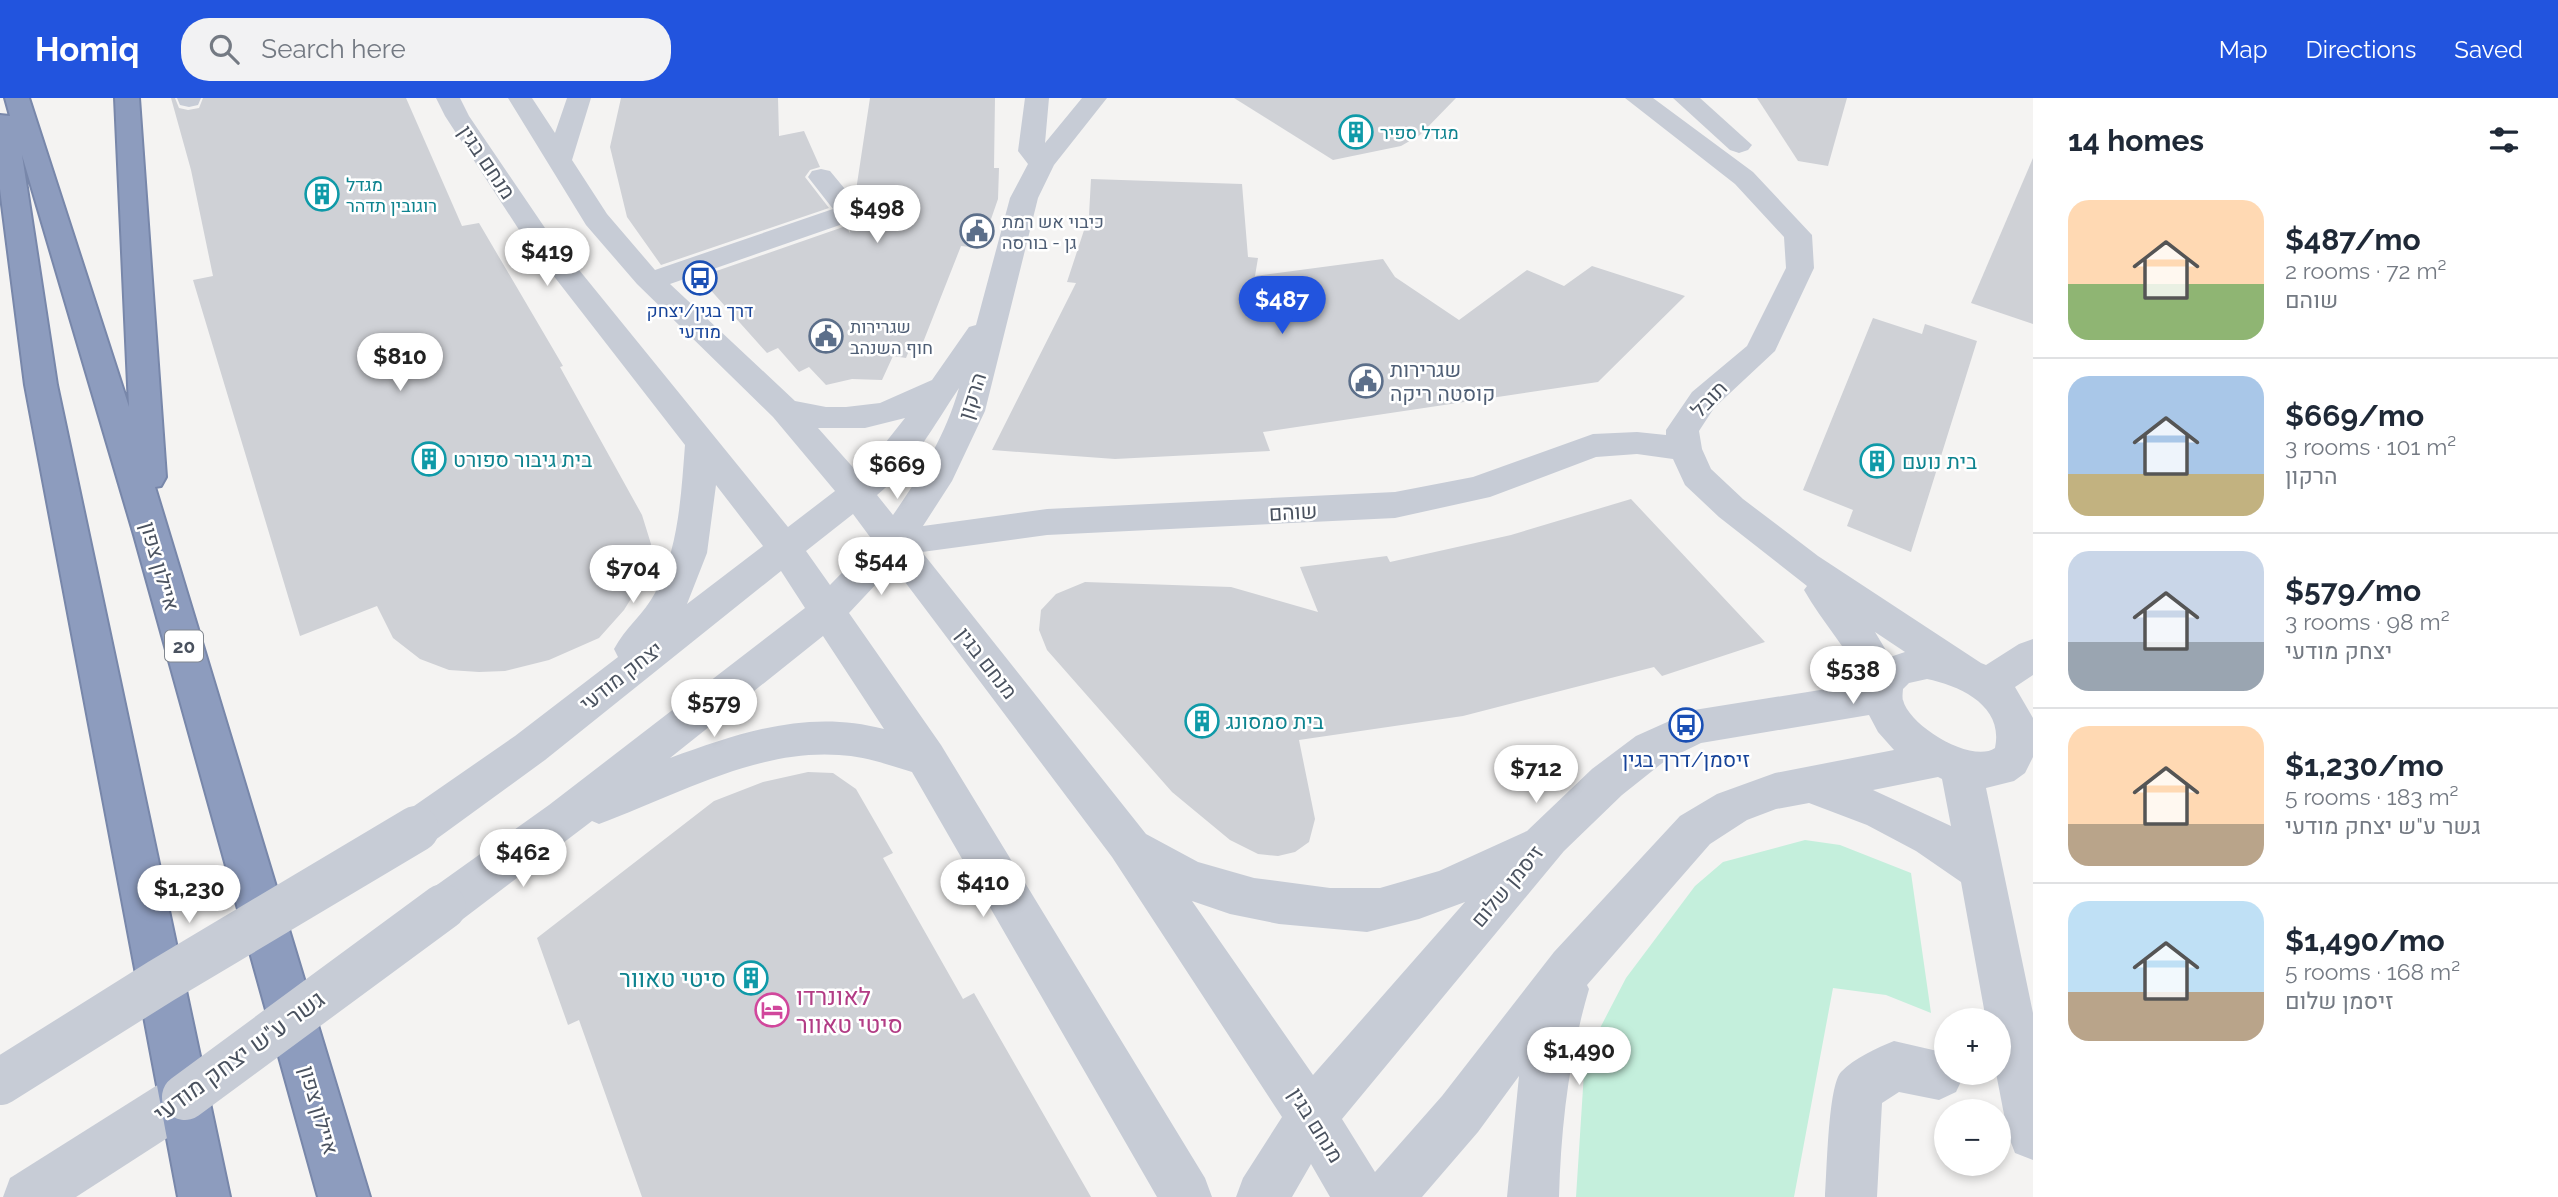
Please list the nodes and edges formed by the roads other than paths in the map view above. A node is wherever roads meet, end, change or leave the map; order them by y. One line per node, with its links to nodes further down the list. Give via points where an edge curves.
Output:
1 (0, 98): 40 (highway, via 41,385)
2 (17, 98): 22 (highway, איילון צפון / 20)
3 (127, 98): 22 (highway)
4 (448, 98): 19 (street, מנחם בגין, via 535,233)
5 (520, 98): 11 (street, מנחם בגין)
6 (579, 98): 11 (street)
7 (1037, 98): 12 (street, via 1031,151)
8 (1095, 98): 12 (street, הרקון)
9 (1685, 98): 14 (street, via 1776,178)
10 (1642, 99): 14 (street, תובל)
11 (558, 162): 15 (street, מנחם בגין, via 596,219)
12 (1042, 163): 16 (street, הרקון, via 1017,216)
13 (821, 177): 15 (street, via 850,212)
14 (1774, 207): 20 (street, תובל, via 1798,235 1800,268 1760,351 1703,400 1682,429)
15 (651, 281): 18 (street, מנחם בגין)
16 (993, 315): 17 (street, הרקון); 23 (street, הרקון, via 978,385 954,445)
17 (946, 385): 18 (street, via 908,406 861,418 837,420); 21 (street, הרקון, via 879,475)
18 (784, 409): 21 (street, מנחם בגין)
19 (702, 442): 24 (street, מנחם בגין); 30 (street, via 696,522 685,572 652,630)
20 (1685, 449): 23 (street, שוהם, via 1637,443 1593,446 1478,488 1395,505 1047,522); 25 (street, via 1697,475)
21 (856, 493): 23 (street, מנחם בגין); 24 (street, יצחק מודעי)
22 (152, 536): 48 (highway, איילון צפון / 20)
23 (893, 543): 26 (street); 37 (street, מנחם בגין)
24 (785, 548): 26 (street, מנחם בגין); 30 (street, יצחק מודעי)
25 (1805, 566): 28 (street, via 1854,630); 29 (street)
26 (827, 612): 31 (street, מנחם בגין); 35 (street)
27 (2033, 655): 29 (street)
28 (1883, 689): 29 (street, via 1893,671 1927,663); 33 (street, via 1886,713 1898,730 1916,746); 36 (street, זיסמן שלום, via 1694,727 1651,748)
29 (2000, 693): 32 (street, via 2025,734)
30 (530, 748): 40 (street, יצחק מודעי, bridge, via 416,828)
31 (926, 758): 35 (street, via 838,737 786,741 726,757); 49 (street, מנחם בגין)
32 (2026, 759): 33 (street, via 1997,770)
33 (1949, 763): 34 (street); 38 (street)
34 (1809, 784): 38 (street, via 1906,824); 39 (street, via 1732,807 1695,830)
35 (564, 818): 43 (street, גשר ע"ש יצחק מודעי, bridge)
36 (1549, 837): 37 (street, via 1486,873 1432,895 1373,911 1248,900 1195,883); 44 (street, זיסמן שלום)
37 (1127, 843): 44 (street, מנחם בגין)
38 (1982, 872): 45 (street)
39 (1572, 968): 52 (street, via 1460,1114); 53 (street, via 1553,1024 1534,1150)
40 (161, 981): 42 (street, bridge); 43 (highway)
41 (1934, 1074): 54 (street, via 1894,1066 1858,1090)
42 (0, 1082)
43 (185, 1097): 46 (street, גשר ע"ש יצחק מודעי); 47 (highway)
44 (1311, 1116): 50 (street, זיסמן שלום); 51 (street, מנחם בגין)
45 (2033, 1136)
46 (29, 1197)
47 (204, 1197)
48 (344, 1197)
49 (1186, 1197)
50 (1262, 1197)
51 (1360, 1197)
52 (1388, 1197)
53 (1533, 1197)
54 (1851, 1197)

